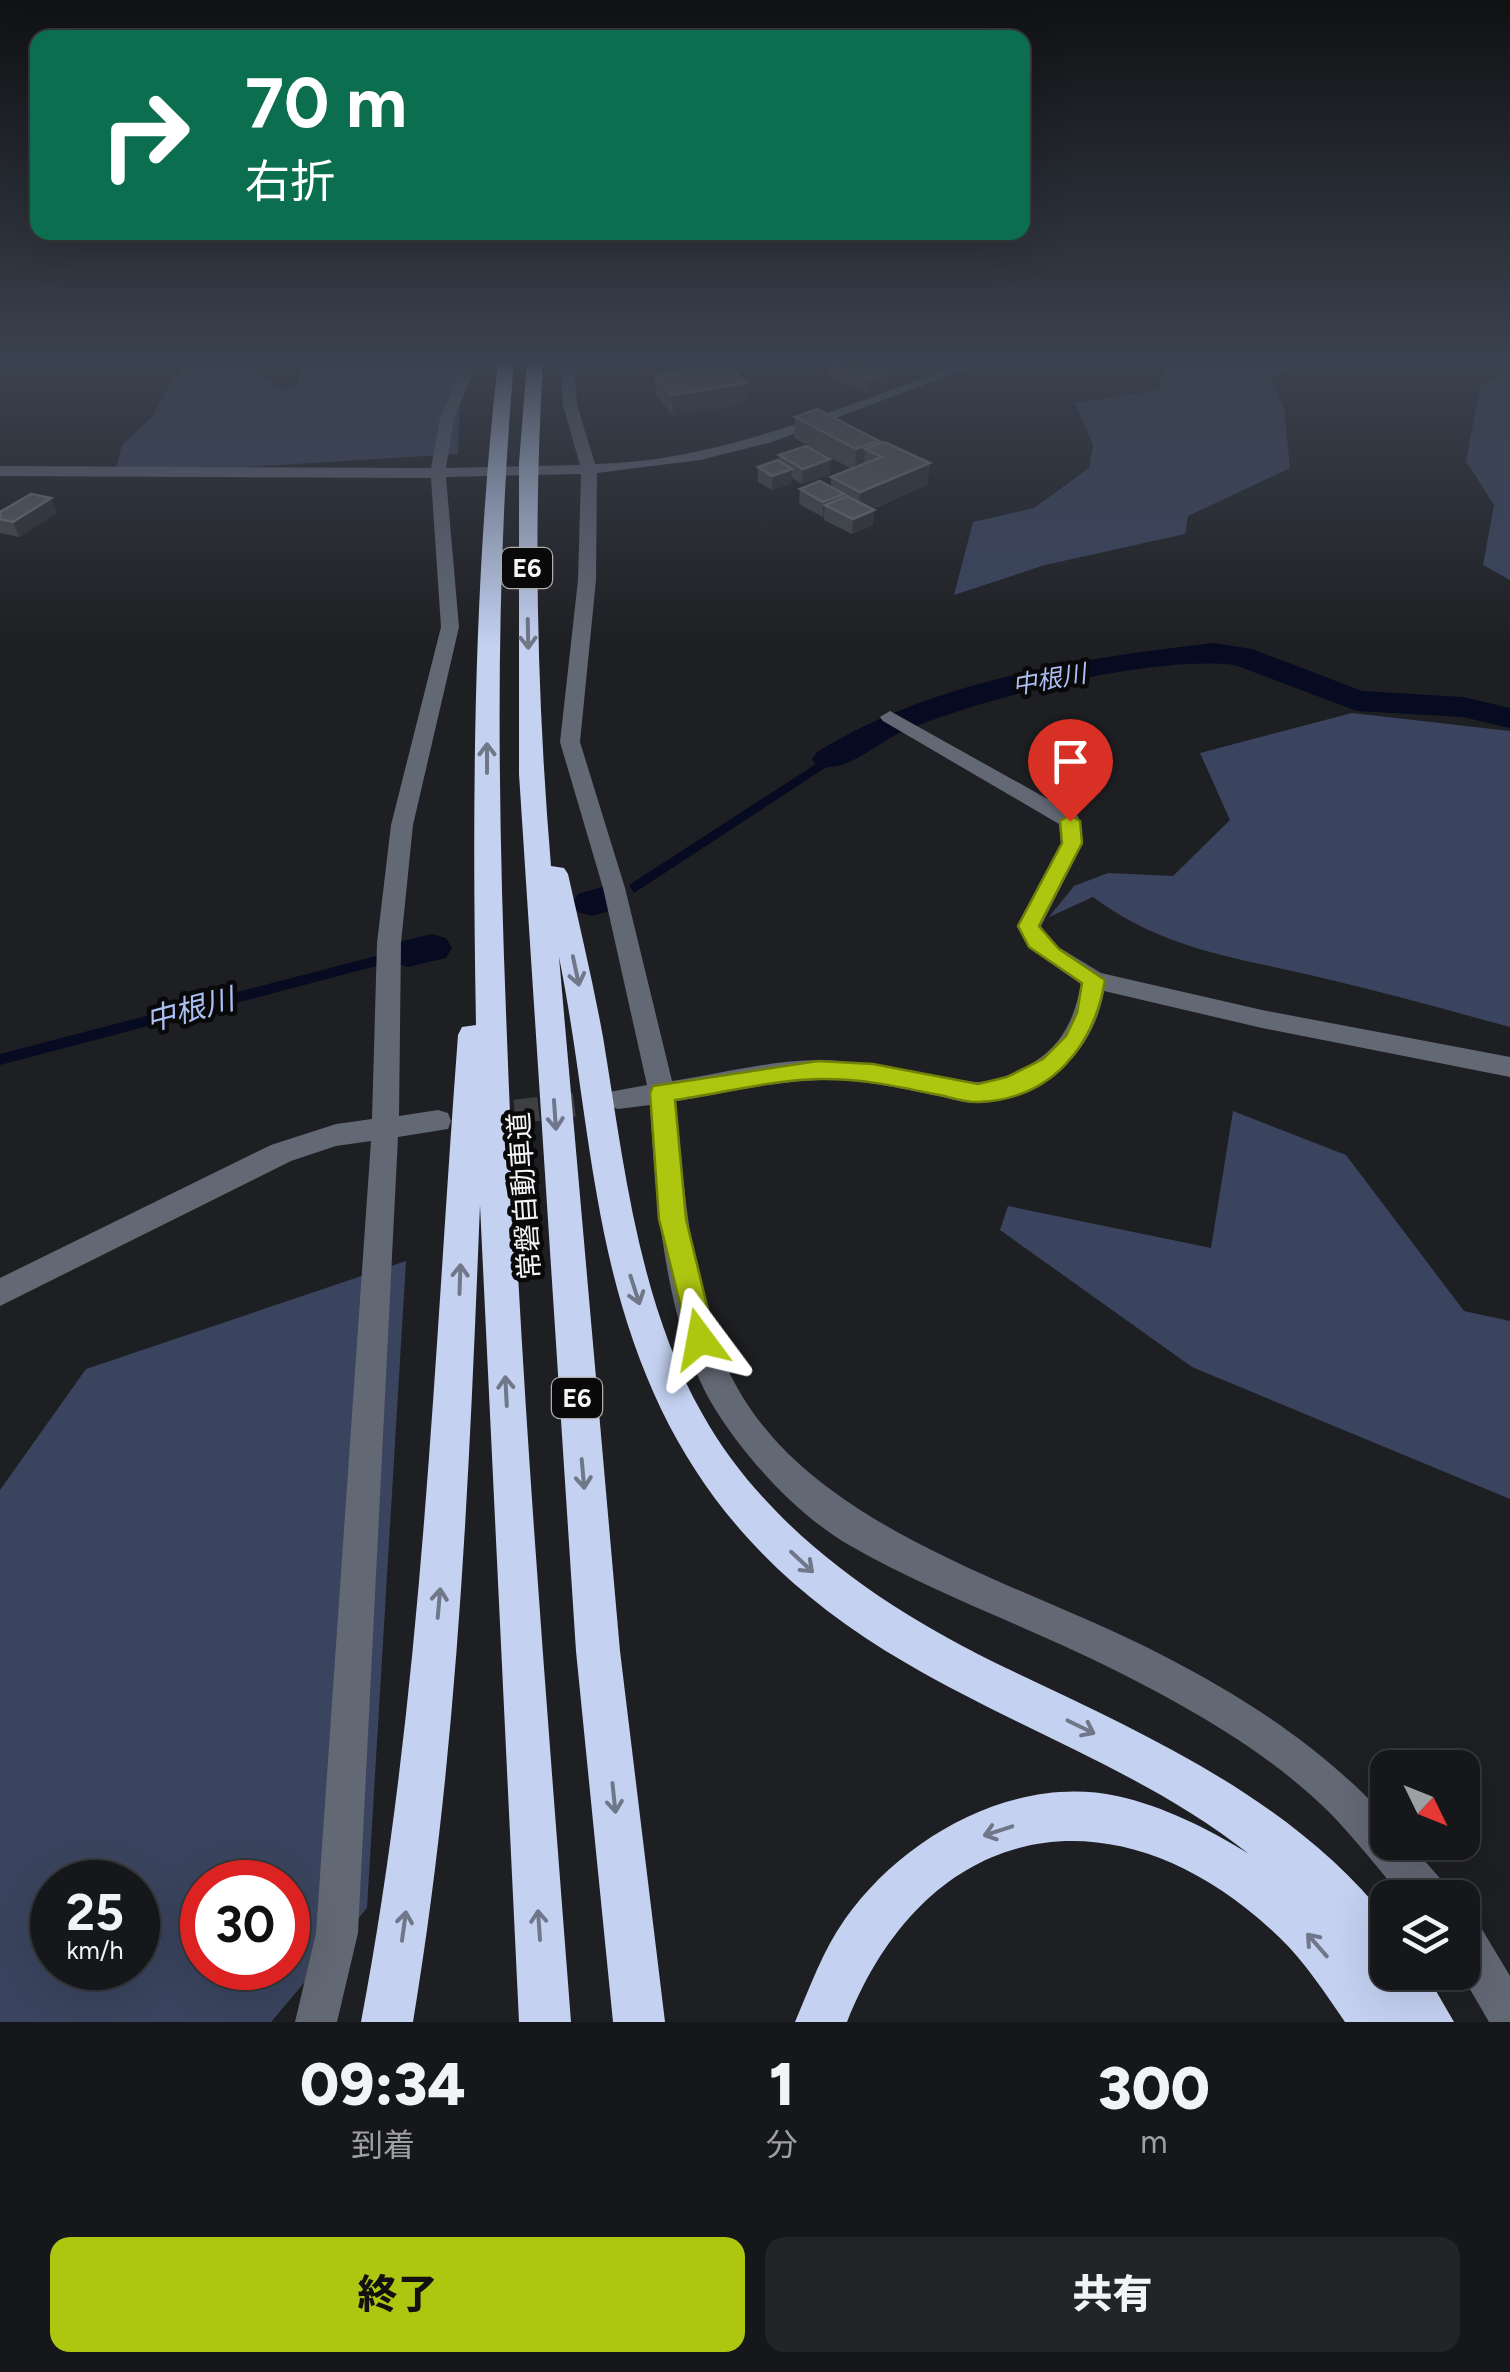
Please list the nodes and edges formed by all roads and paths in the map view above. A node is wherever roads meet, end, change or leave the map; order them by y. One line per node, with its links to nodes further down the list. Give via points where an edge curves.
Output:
1 (447, 456): 8 (street)
2 (495, 456): 11 (highway, 常磐自動車道 / E6, one-way to 2)
3 (531, 456): 10 (highway, 常磐自動車道 / E6, one-way to 10)
4 (579, 456): 7 (street)
5 (690, 456): 7 (street)
6 (0, 471): 8 (street)
7 (581, 471): 8 (street); 14 (street, via 587,580 570,742 614,888)
8 (447, 473): 17 (street, via 450,627 402,825 388,959)
9 (896, 721): 12 (street, via 1070,821 1072,843 1028,926 1037,942)
10 (531, 774): 20 (highway, one-way to 20, via 578,981 626,1263 679,1410 710,1464 807,1568 893,1630 1150,1761 1244,1819 1328,1892); 27 (highway, 常磐自動車道 / E6, one-way to 27, via 598,1651)
11 (486, 856): 25 (highway, one-way to 11, via 422,1792 452,1471); 26 (highway, 常磐自動車道 / E6, one-way to 11, via 493,1128)
12 (1094, 980): 13 (street); 14 (street, via 1074,1041 1052,1066 1012,1085 978,1093 818,1070)
13 (1510, 1067)
14 (662, 1093): 15 (street); 19 (street, via 672,1219 700,1339 726,1399 758,1443 859,1532 1150,1668 1276,1742 1342,1798)
15 (618, 1099)
16 (438, 1121): 17 (street)
17 (386, 1128): 18 (street, via 281,1153); 24 (street, via 337,1933)
18 (0, 1293)
19 (1415, 1880)
20 (1370, 1941)
21 (1480, 1966): 23 (street)
22 (1408, 1990): 30 (highway)
23 (1510, 2016)
24 (316, 2022)
25 (387, 2022)
26 (545, 2022)
27 (638, 2022)
28 (821, 2022): 29 (highway, one-way to 28, via 1289,1912 1238,1874 1185,1845 1091,1816 1028,1821 968,1840 914,1874 836,1977)
29 (1376, 2022)
30 (1428, 2022)

